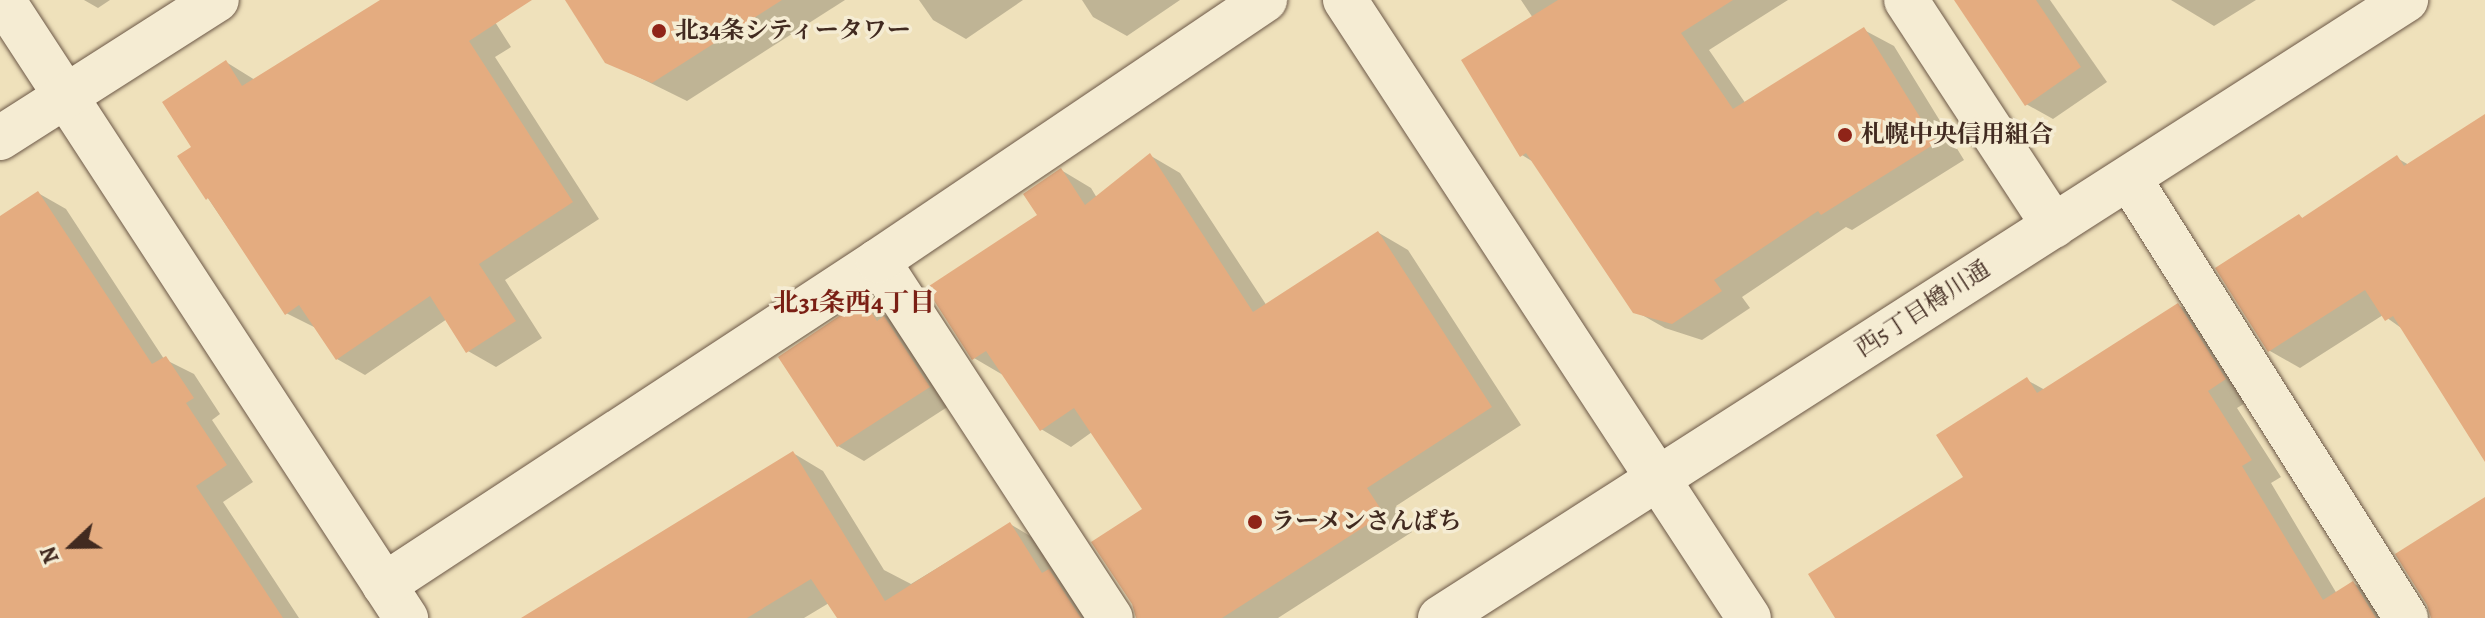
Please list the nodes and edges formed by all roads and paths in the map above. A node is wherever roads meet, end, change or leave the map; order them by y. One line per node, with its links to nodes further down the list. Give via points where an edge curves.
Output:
1 (3, 0): 7 (street)
2 (217, 0): 7 (street)
3 (1265, 0): 11 (street)
4 (1345, 0): 12 (street)
5 (1906, 0): 10 (street)
6 (2406, 0): 9 (street, 西5丁目樽川通)
7 (66, 97): 8 (street); 13 (street)
8 (0, 138)
9 (2129, 178): 10 (street, 西5丁目樽川通); 17 (street)
10 (2054, 226): 12 (street, 西5丁目樽川通)
11 (878, 261): 13 (street); 14 (street)
12 (1658, 480): 15 (street, 西5丁目樽川通); 16 (street)
13 (395, 602)
14 (1111, 618)
15 (1440, 618)
16 (1749, 618)
17 (2406, 618)

